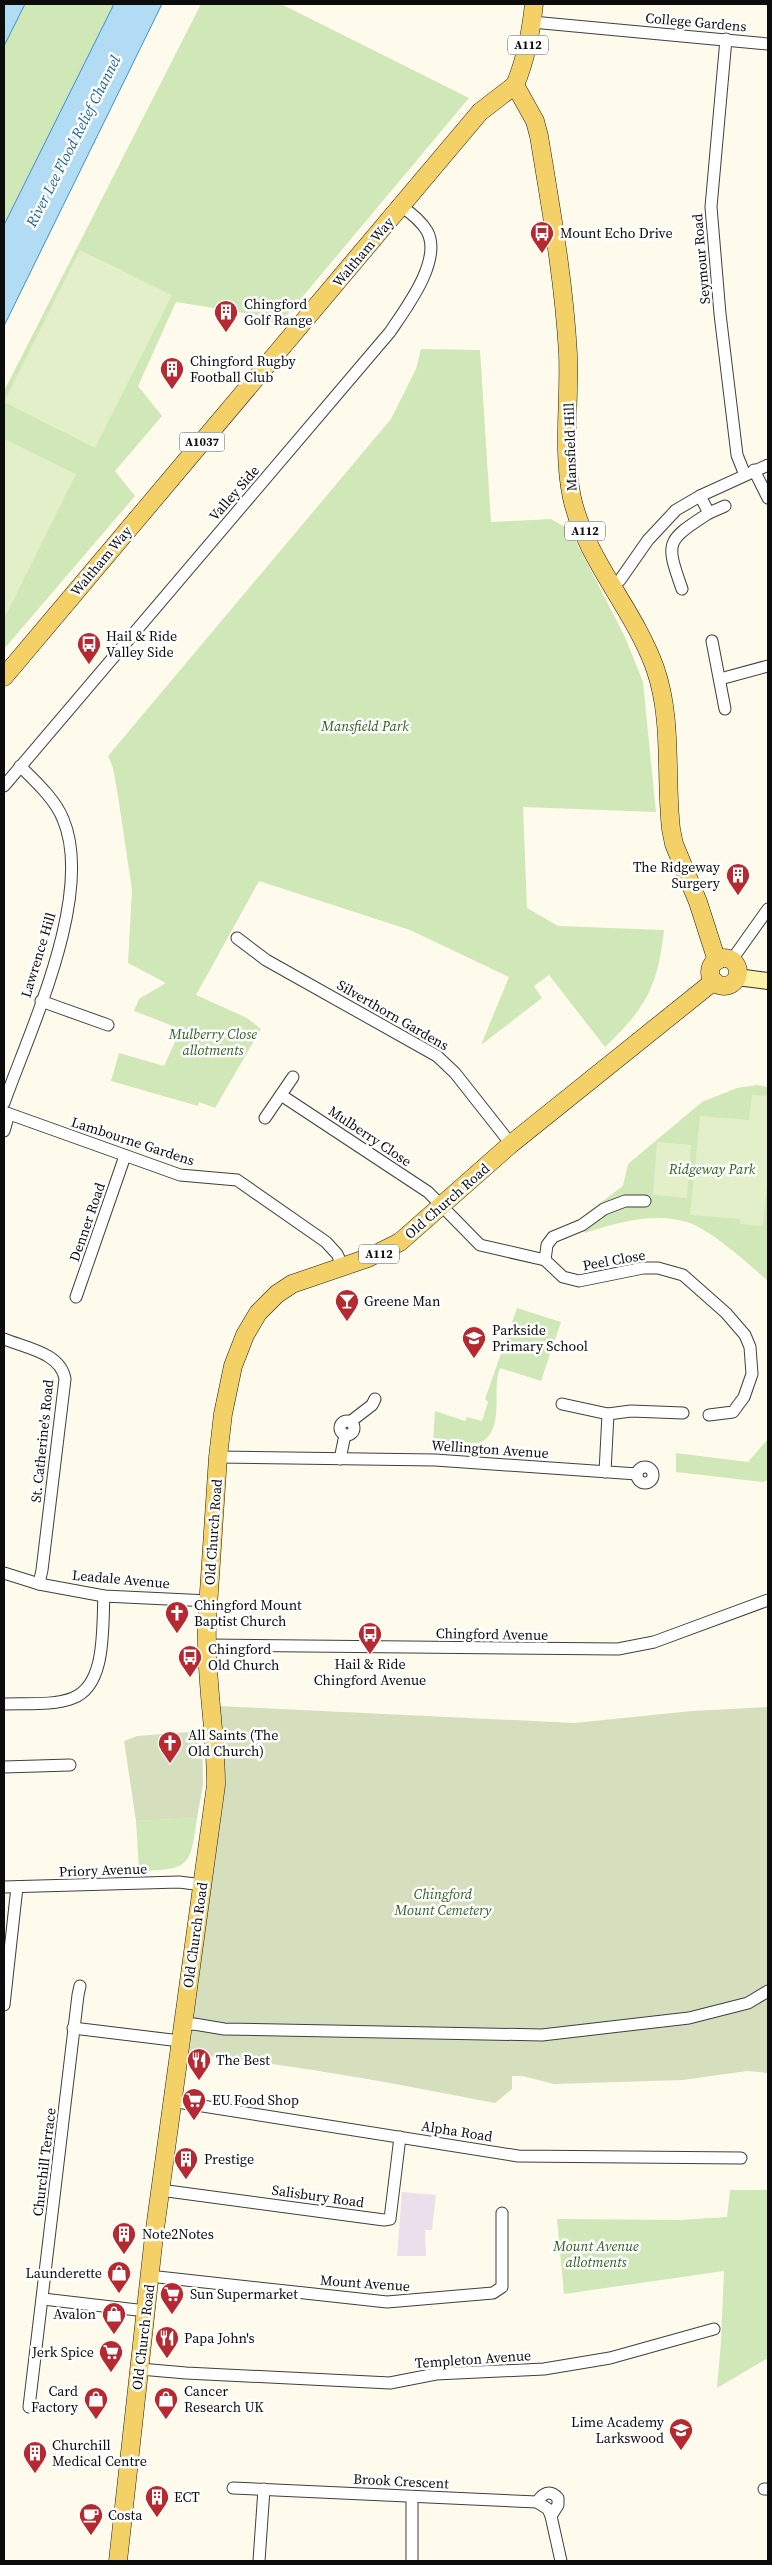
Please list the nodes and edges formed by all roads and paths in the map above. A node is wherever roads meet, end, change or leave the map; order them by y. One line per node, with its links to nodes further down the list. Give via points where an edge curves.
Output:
1 (534, 4): 2 (main road, A112)
2 (532, 22): 3 (street, College Gardens); 5 (main road, A112)
3 (726, 39): 4 (street, College Gardens); 8 (street, Seymour Road, via 711,206 737,454)
4 (768, 44)
5 (515, 86): 6 (main road, Waltham Way / A1037, via 480,112); 13 (main road, Mansfield Hill / A112, via 535,121 539,136 557,250 566,322 572,498)
6 (402, 206): 17 (main road, Waltham Way / A1037); 20 (street, Valley Side, via 427,230 432,248 427,268 390,332)
7 (768, 465): 8 (street)
8 (750, 473): 9 (street); 10 (street, Seymour Road)
9 (700, 496): 12 (street); 13 (street, via 667,518)
10 (768, 498)
11 (724, 506): 12 (street)
12 (709, 514): 14 (street, via 679,533 670,548)
13 (612, 586): 24 (main road, Mansfield Hill / A112, via 645,644 660,684 674,844 709,933)
14 (682, 590)
15 (712, 641): 18 (street)
16 (768, 666): 18 (street)
17 (4, 677)
18 (720, 679): 19 (street)
19 (725, 709)
20 (20, 766): 21 (street, Valley Side); 28 (street, Lawrence Hill, via 54,803 63,818 71,856 70,897 65,924)
21 (4, 786)
22 (768, 909): 24 (street)
23 (237, 938): 35 (street, Silverthorn Gardens, via 266,960 437,1056 455,1072)
24 (724, 961): 25 (main road, A112, via 738,969); 26 (main road, A112, via 711,972)
25 (737, 977): 26 (main road, via 726,986); 27 (main road)
26 (714, 981): 35 (main road, Old Church Road / A112)
27 (768, 981)
28 (41, 1001): 29 (street); 32 (street, Lawrence Hill)
29 (108, 1025)
30 (293, 1077): 31 (street)
31 (281, 1094): 33 (street); 38 (street, Mulberry Close, via 428,1192)
32 (6, 1110): 34 (street, Lawrence Hill); 36 (street, Lambourne Gardens)
33 (265, 1118)
34 (4, 1131)
35 (511, 1144): 38 (main road, Old Church Road / A112)
36 (125, 1156): 40 (street, Lambourne Gardens, via 188,1177 237,1180 326,1242 338,1254); 41 (street, Denner Road)
37 (646, 1200): 39 (street, via 626,1201 604,1209 582,1225 553,1237)
38 (441, 1204): 39 (street, Peel Close, via 480,1245); 40 (main road, Old Church Road / A112, via 400,1242)
39 (545, 1260): 47 (street, Peel Close, via 563,1276 579,1281 643,1268 673,1271 695,1284 726,1313 745,1335 750,1348 752,1374 744,1397 733,1412)
40 (343, 1267): 48 (main road, Old Church Road / A112, via 292,1284 265,1305 251,1323 231,1374)
41 (76, 1297)
42 (4, 1339): 53 (street, St. Catherine's Road, via 58,1362 65,1380)
43 (375, 1399): 49 (street, via 350,1422 354,1432 345,1435)
44 (562, 1404): 46 (street)
45 (683, 1413): 46 (street, via 630,1411)
46 (608, 1414): 50 (street)
47 (709, 1415)
48 (218, 1457): 49 (street, Wellington Avenue); 56 (main road, Old Church Road / A112)
49 (340, 1458): 50 (street, Wellington Avenue, via 435,1460)
50 (605, 1472): 51 (street, Wellington Avenue)
51 (637, 1474)
52 (4, 1573): 53 (street, Leadale Avenue)
53 (38, 1584): 54 (street, Leadale Avenue)
54 (104, 1596): 56 (street, Leadale Avenue); 58 (street, via 98,1666 87,1688 80,1695 62,1701)
55 (768, 1600): 57 (street, Chingford Avenue, via 654,1642 618,1649)
56 (209, 1601): 57 (main road, Old Church Road / A112)
57 (206, 1646): 61 (main road, Old Church Road / A112, via 216,1785)
58 (4, 1704)
59 (70, 1765): 60 (street)
60 (4, 1767)
61 (203, 1885): 63 (street, Priory Avenue, via 179,1882); 67 (main road, Old Church Road / A112)
62 (4, 1887): 63 (street, Priory Avenue)
63 (17, 1887): 66 (street)
64 (80, 1986): 68 (street, Churchill Terrace)
65 (768, 1991): 67 (street, via 748,2003 689,2018 542,2035 224,2029)
66 (4, 2006)
67 (182, 2025): 69 (main road, Old Church Road / A112)
68 (73, 2028): 69 (street, via 172,2040); 76 (street, Churchill Terrace)
69 (179, 2044): 70 (main road, Old Church Road / A112)
70 (171, 2101): 71 (street, Alpha Road); 73 (main road, Old Church Road / A112)
71 (400, 2137): 72 (street, Alpha Road, via 518,2156); 73 (street, Salisbury Road, via 390,2219)
72 (740, 2158)
73 (160, 2190): 75 (main road, Old Church Road / A112)
74 (502, 2213): 75 (street, Mount Avenue, via 502,2287 493,2293 387,2302)
75 (150, 2276): 77 (main road, Old Church Road / A112)
76 (43, 2299): 77 (street); 80 (street, Churchill Terrace)
77 (146, 2311): 79 (main road, Old Church Road / A112)
78 (714, 2329): 79 (street, Templeton Avenue, via 610,2358 552,2368 436,2374 390,2384)
79 (140, 2369): 86 (main road, Old Church Road / A112)
80 (29, 2407)
81 (233, 2488): 82 (street, Brook Crescent)
82 (264, 2489): 83 (street, Brook Crescent); 87 (street)
83 (412, 2497): 84 (street, Brook Crescent); 88 (street)
84 (537, 2502): 85 (street, via 548,2509); 85 (street, Brook Crescent, via 542,2495 554,2494 558,2505)
85 (551, 2516): 89 (street, Brook Crescent)
86 (118, 2561)
87 (259, 2561)
88 (412, 2561)
89 (561, 2561)

